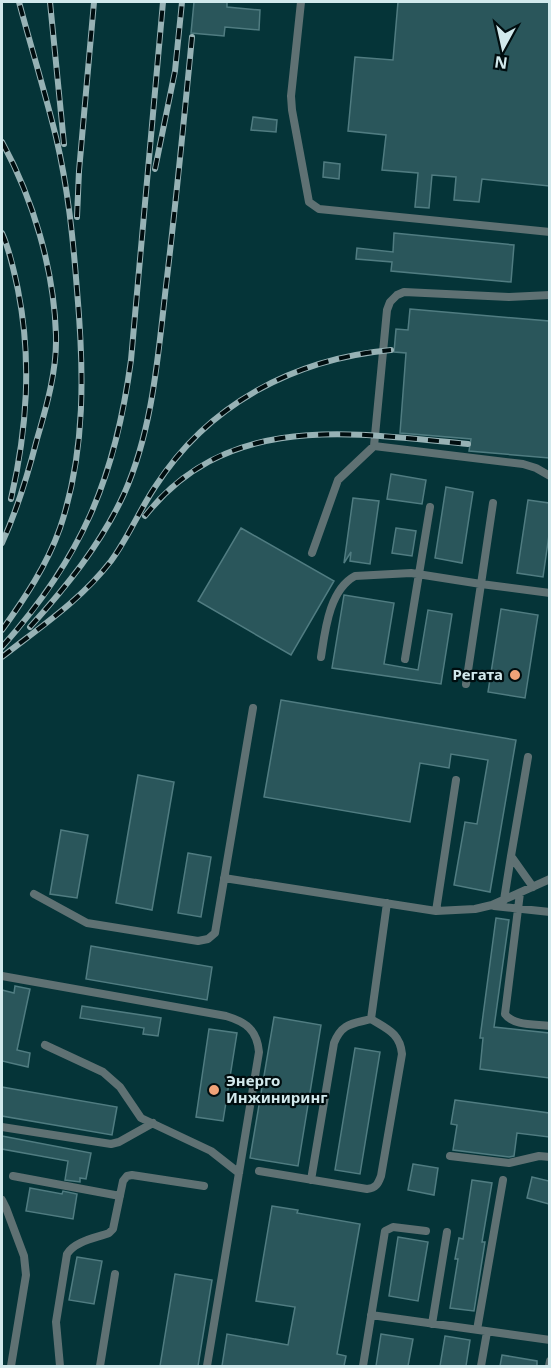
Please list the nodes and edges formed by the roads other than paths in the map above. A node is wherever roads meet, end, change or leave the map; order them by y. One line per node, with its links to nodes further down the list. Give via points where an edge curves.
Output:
1 (301, 2): 2 (lane, via 291,96 309,202 313,206)
2 (549, 232)
3 (549, 294): 4 (lane, via 397,295 387,309)
4 (374, 446): 5 (lane, via 523,465); 8 (lane, via 338,480)
5 (549, 476)
6 (493, 503): 10 (lane)
7 (430, 507): 9 (lane)
8 (312, 553)
9 (419, 574): 10 (lane); 12 (lane, via 364,574 347,580 330,609); 13 (lane)
10 (481, 584): 11 (lane); 14 (lane)
11 (549, 593)
12 (321, 657)
13 (405, 659)
14 (466, 684)
15 (253, 708): 19 (lane)
16 (528, 757): 18 (lane)
17 (456, 780): 28 (lane)
18 (511, 856): 21 (lane); 24 (lane)
19 (224, 878): 23 (lane, via 215,933 198,941 87,923); 25 (lane)
20 (549, 879): 21 (lane)
21 (533, 887): 22 (lane)
22 (520, 893): 24 (lane); 27 (lane)
23 (34, 894)
24 (504, 900): 26 (lane)
25 (387, 903): 28 (lane); 31 (lane)
26 (492, 905): 27 (lane); 28 (lane)
27 (518, 908): 29 (lane); 32 (lane, via 505,1014 514,1021)
28 (436, 911)
29 (549, 912)
30 (2, 976): 39 (lane, via 226,1016 249,1026 259,1052)
31 (371, 1019): 41 (lane, via 345,1026 334,1043); 41 (lane, via 394,1034 402,1054 381,1176 378,1184 367,1189)
32 (549, 1026)
33 (45, 1045): 34 (lane, via 102,1072 113,1080 141,1118)
34 (153, 1123): 35 (lane, via 111,1144); 39 (lane, via 211,1151)
35 (2, 1127)
36 (450, 1156): 37 (lane, via 509,1163)
37 (549, 1156)
38 (259, 1171): 41 (lane)
39 (239, 1173): 58 (lane)
40 (13, 1176): 44 (lane)
41 (311, 1180)
42 (503, 1180): 51 (lane)
43 (204, 1186): 44 (lane, via 132,1175 123,1181)
44 (120, 1196): 56 (lane, via 115,1224 109,1233 77,1244 67,1254 56,1322)
45 (2, 1200): 55 (lane, via 26,1265)
46 (426, 1231): 49 (lane, via 393,1227 385,1231)
47 (447, 1232): 50 (lane)
48 (115, 1274): 57 (lane)
49 (371, 1316): 50 (lane); 59 (lane)
50 (432, 1324): 51 (lane)
51 (477, 1330): 52 (lane)
52 (487, 1332): 53 (lane); 60 (lane)
53 (549, 1340)
54 (549, 1361): 61 (lane)
55 (11, 1366)
56 (60, 1366)
57 (100, 1366)
58 (207, 1366)
59 (363, 1366)
60 (481, 1366)
61 (549, 1366)

